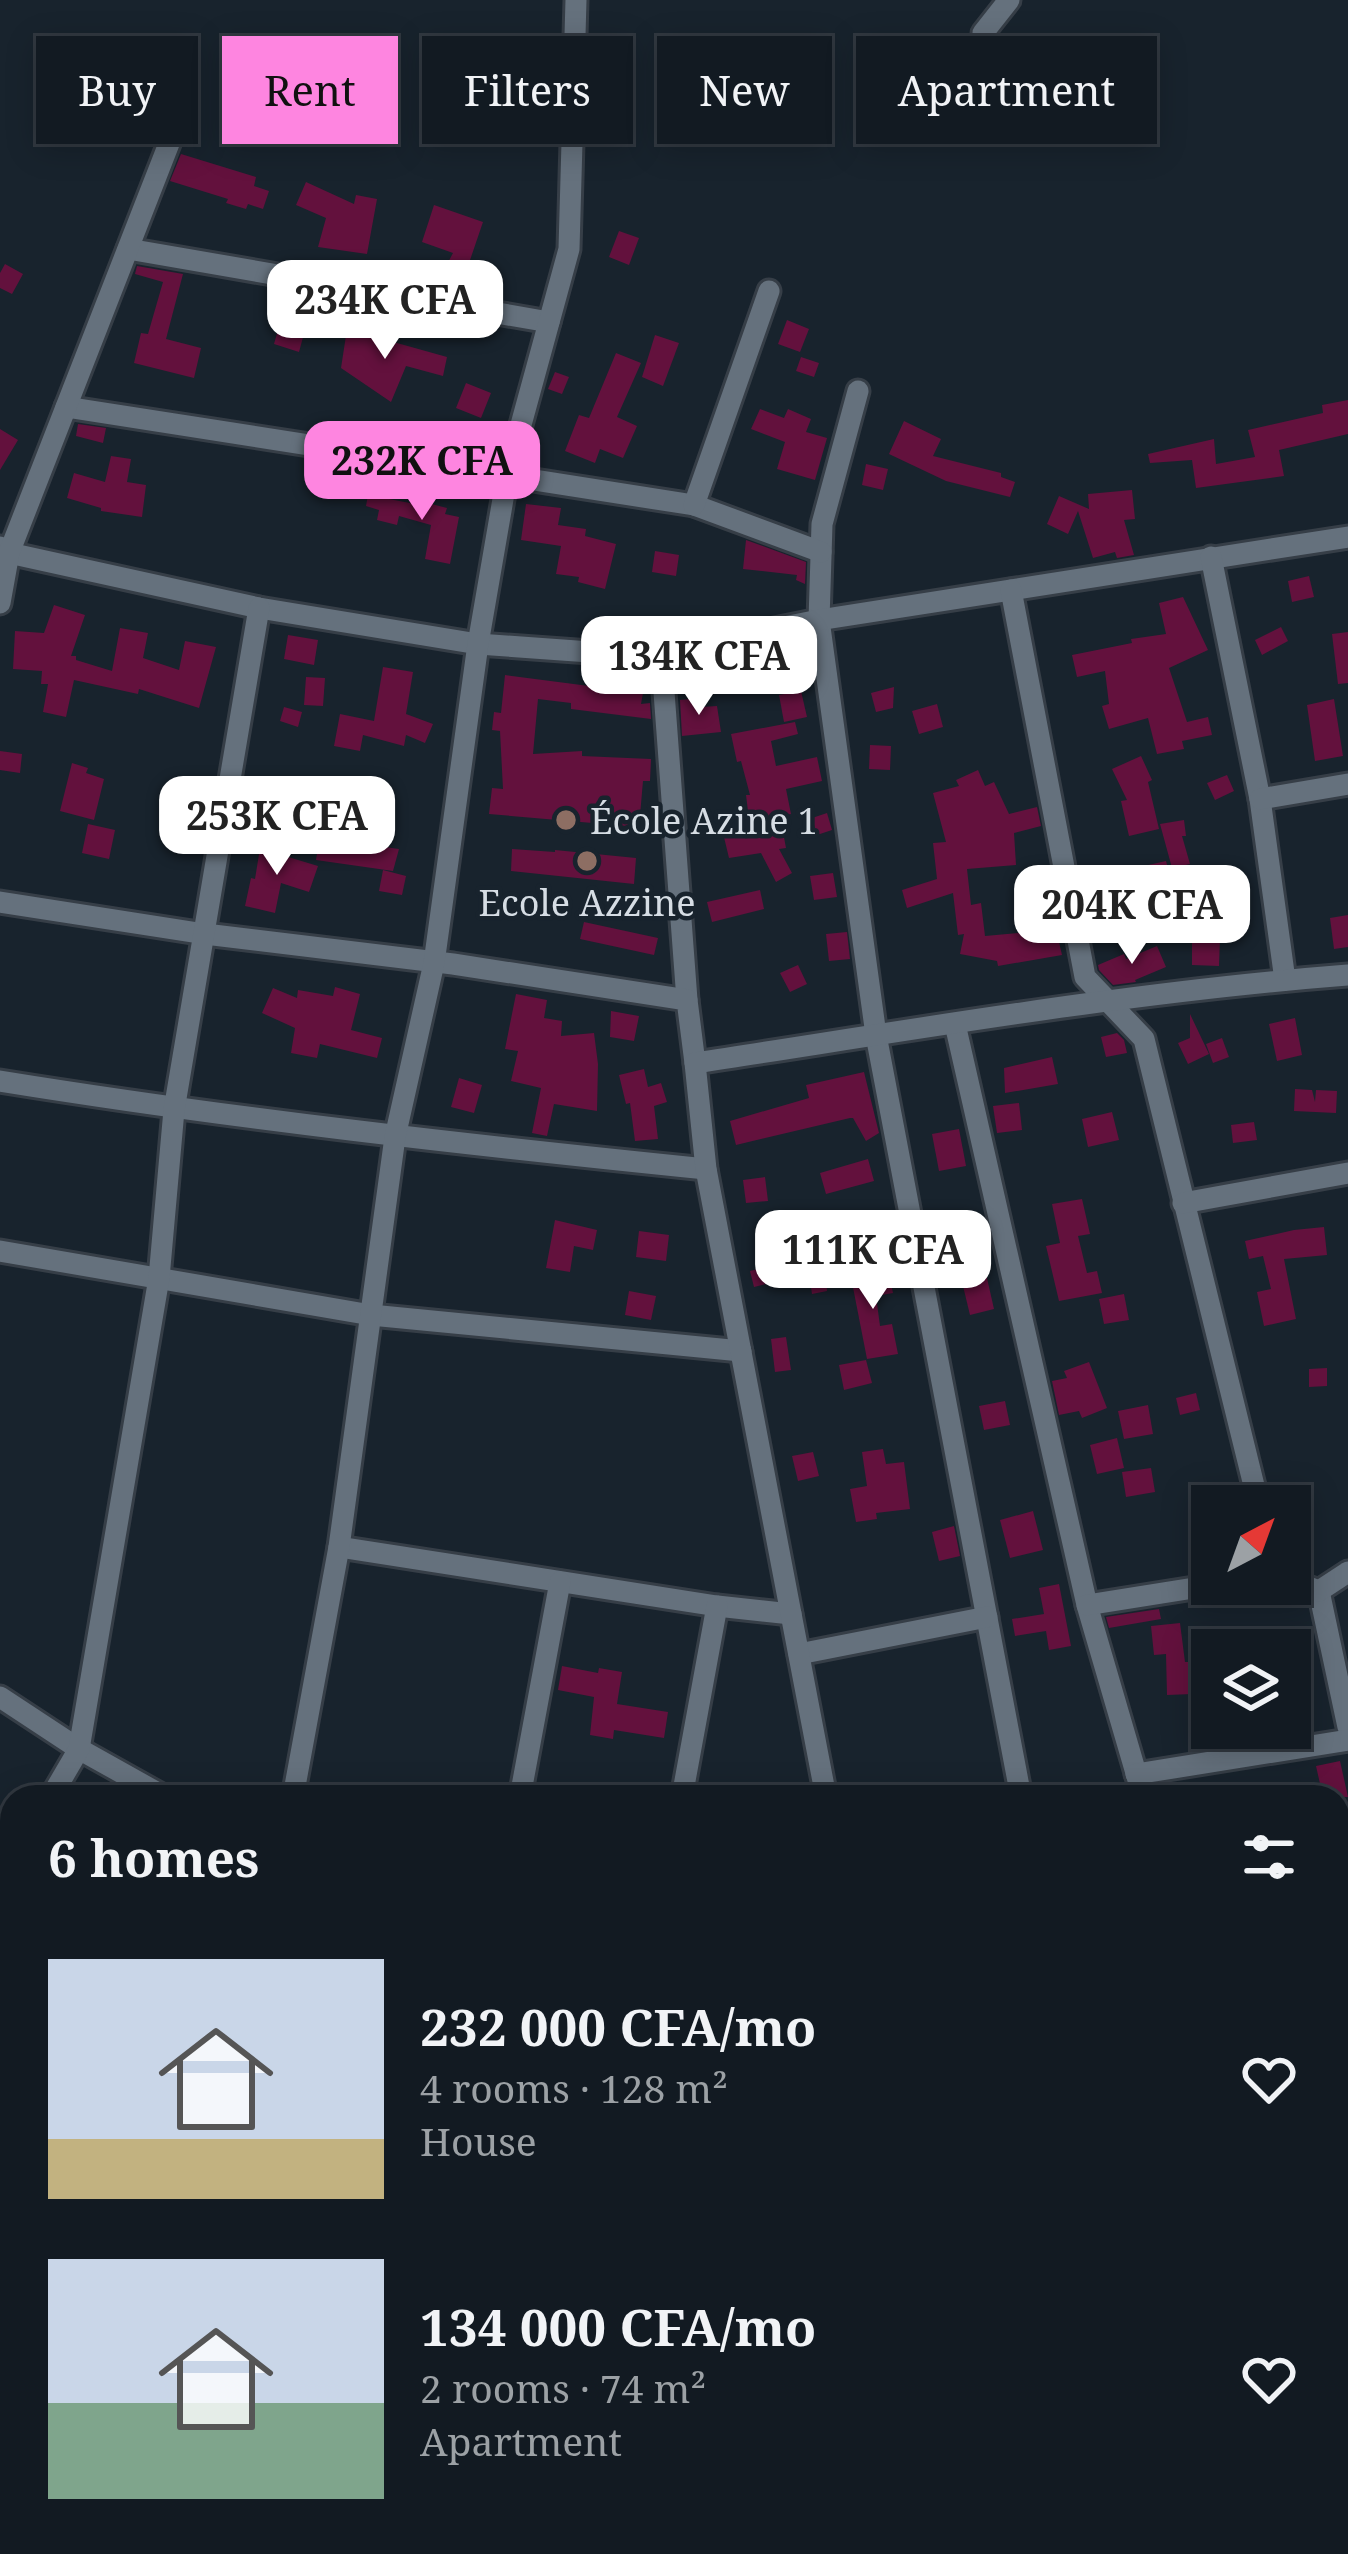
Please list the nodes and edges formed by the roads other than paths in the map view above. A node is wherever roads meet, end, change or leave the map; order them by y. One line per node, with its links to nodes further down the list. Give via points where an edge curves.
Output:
1 (576, 0): 7 (street, via 569,248)
2 (1010, 0): 3 (street)
3 (983, 33)
4 (168, 144): 5 (street)
5 (128, 249): 7 (street); 9 (street)
6 (769, 291): 11 (street)
7 (549, 322): 10 (street)
8 (858, 392): 14 (street)
9 (66, 407): 10 (street); 13 (street)
10 (507, 476): 11 (street); 20 (street)
11 (694, 505): 14 (street)
12 (1348, 537): 15 (street)
13 (5, 550): 17 (street); 18 (street)
14 (821, 552): 19 (street)
15 (1211, 557): 16 (street); 23 (street)
16 (1011, 590): 19 (street); 30 (street, via 1085,977)
17 (0, 603)
18 (259, 608): 20 (street); 25 (street)
19 (819, 620): 21 (street); 32 (street)
20 (478, 644): 21 (street); 26 (street)
21 (661, 652): 29 (street)
22 (1348, 784): 23 (street)
23 (1260, 799): 28 (street)
24 (0, 902): 25 (street)
25 (205, 934): 26 (street); 35 (street)
26 (434, 963): 29 (street); 36 (street)
27 (1348, 975): 28 (street)
28 (1285, 980): 30 (street)
29 (687, 1000): 33 (street)
30 (1108, 1002): 31 (street); 39 (street, via 1144,1039)
31 (955, 1024): 32 (street); 51 (street)
32 (876, 1035): 33 (street); 54 (street)
33 (695, 1063): 37 (street)
34 (0, 1082): 35 (street)
35 (174, 1110): 36 (street); 41 (street)
36 (395, 1137): 37 (street); 42 (street)
37 (706, 1168): 43 (street)
38 (1348, 1173): 39 (street)
39 (1183, 1203): 44 (street)
40 (0, 1251): 41 (street)
41 (159, 1278): 42 (street); 60 (street)
42 (371, 1315): 43 (street); 45 (street)
43 (741, 1351): 53 (street)
44 (1253, 1485)
45 (339, 1547): 47 (street); 64 (street)
46 (1348, 1572): 50 (street)
47 (560, 1582): 52 (street); 65 (street)
48 (1191, 1589): 51 (street)
49 (1311, 1589): 50 (street)
50 (1319, 1592): 56 (street)
51 (1087, 1605): 61 (street)
52 (717, 1606): 53 (street); 66 (street)
53 (791, 1614): 55 (street)
54 (987, 1616): 55 (street); 68 (street)
55 (799, 1654): 67 (street)
56 (1344, 1692): 58 (street)
57 (0, 1697): 60 (street)
58 (1348, 1727)
59 (1348, 1740): 61 (street)
60 (79, 1749): 62 (street); 63 (street)
61 (1136, 1774): 69 (street)
62 (58, 1785)
63 (144, 1785)
64 (295, 1785)
65 (522, 1785)
66 (684, 1785)
67 (824, 1785)
68 (1020, 1785)
69 (1139, 1785)

